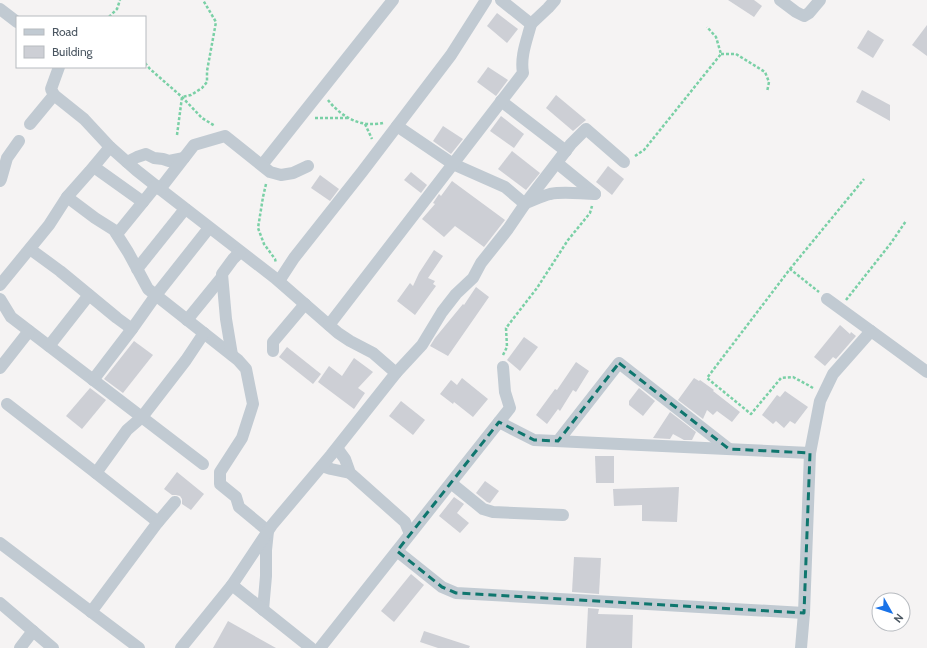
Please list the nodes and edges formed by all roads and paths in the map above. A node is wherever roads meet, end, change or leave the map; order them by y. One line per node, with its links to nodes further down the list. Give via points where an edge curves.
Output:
1 (120, 0): 10 (path, via 117,9)
2 (203, 0): 20 (path, via 216,22 207,82 191,95)
3 (393, 0): 18 (street)
4 (486, 0): 25 (street, via 451,55)
5 (501, 0): 12 (street)
6 (555, 0): 12 (street)
7 (780, 0): 8 (street, via 804,16)
8 (820, 0)
9 (0, 9): 11 (street)
10 (110, 16)
11 (16, 21)
12 (531, 24): 21 (street, via 523,53 523,73)
13 (707, 27): 14 (path, via 716,37)
14 (721, 54): 17 (path, via 736,54 765,72 769,82); 33 (path, via 644,150)
15 (146, 65): 20 (path)
16 (59, 68): 19 (street, via 51,89)
17 (767, 92)
18 (320, 93): 22 (street); 23 (path, via 335,109)
19 (54, 95): 24 (street); 29 (street, via 84,119)
20 (182, 97): 26 (path); 27 (path, via 202,118)
21 (501, 102): 30 (street); 35 (street)
22 (299, 118): 23 (path); 38 (street)
23 (349, 118): 25 (path, via 369,124 388,123)
24 (30, 124)
25 (397, 126): 35 (street); 55 (street)
26 (177, 135)
27 (225, 136): 31 (street, via 194,145); 38 (street)
28 (19, 141): 40 (street, via 7,158)
29 (110, 147): 32 (street); 37 (street)
30 (566, 151): 33 (street, via 586,129); 34 (street)
31 (184, 158): 32 (street, via 169,161 146,154); 41 (street)
32 (127, 162): 41 (street)
33 (624, 162)
34 (557, 163): 42 (street); 45 (street)
35 (453, 164): 45 (street, via 505,187); 64 (street)
36 (308, 166): 38 (street, via 281,175)
37 (94, 167): 43 (street); 44 (street)
38 (266, 168): 55 (path, via 258,228 264,244 275,259)
39 (864, 179): 53 (path)
40 (0, 181)
41 (158, 188): 44 (street); 46 (street)
42 (596, 194): 45 (street, via 551,194); 72 (path, via 590,213 506,328 507,347 502,356)
43 (68, 197): 49 (street); 50 (street)
44 (143, 202): 49 (street)
45 (525, 204): 75 (street, via 481,263 473,278 442,312 422,345)
46 (185, 209): 48 (street); 52 (street)
47 (906, 221): 62 (path, via 892,243)
48 (209, 228): 51 (street); 58 (street)
49 (117, 234): 52 (street)
50 (30, 248): 56 (street); 57 (street)
51 (240, 252): 54 (street); 55 (street)
52 (137, 269): 58 (street, via 148,289)
53 (790, 269): 59 (path); 77 (path, via 707,378 752,414 781,378 793,378)
54 (222, 277): 63 (street); 71 (street)
55 (279, 281): 61 (street)
56 (0, 285)
57 (89, 294): 65 (street); 69 (street)
58 (156, 295): 63 (street); 65 (street)
59 (827, 298): 62 (street)
60 (0, 299): 66 (street, via 11,317)
61 (305, 304): 64 (street); 70 (street, via 273,342)
62 (840, 308): 67 (street)
63 (187, 320): 68 (street)
64 (329, 324): 75 (street)
65 (132, 329): 76 (street)
66 (29, 330): 69 (street); 73 (street)
67 (871, 331): 74 (street); 77 (street, via 833,374)
68 (204, 333): 71 (street); 79 (street)
69 (50, 346): 76 (street)
70 (273, 351)
71 (232, 355): 93 (street, via 246,369 253,404 242,438 220,472 220,484 236,497 239,507)
72 (503, 367): 80 (street, via 505,392 510,408)
73 (0, 368)
74 (927, 372)
75 (396, 373): 82 (street)
76 (94, 380): 79 (street)
77 (822, 396): 84 (street)
78 (7, 404): 87 (street)
79 (142, 418): 85 (street); 87 (street, via 127,430)
80 (499, 422): 81 (street, via 534,440); 89 (street)
81 (558, 441): 83 (street); 83 (street, via 619,363)
82 (337, 448): 86 (street); 88 (street, via 345,459)
83 (729, 449): 84 (street)
84 (810, 454): 101 (street)
85 (202, 464)
86 (322, 466): 88 (street); 93 (street)
87 (96, 473): 92 (street)
88 (350, 473): 94 (street, via 405,522)
89 (451, 483): 91 (street, via 484,509 493,512); 94 (street)
90 (175, 502): 92 (street)
91 (562, 515)
92 (158, 522): 100 (street)
93 (268, 531): 97 (street); 99 (street)
94 (410, 534): 96 (street)
95 (0, 543): 100 (street)
96 (397, 550): 101 (street, via 442,587 456,593); 108 (street)
97 (232, 584): 99 (street); 106 (street)
98 (0, 604): 102 (street)
99 (264, 610): 107 (street)
100 (91, 612): 105 (street)
101 (804, 613): 109 (street)
102 (33, 631): 103 (street); 104 (street)
103 (20, 648)
104 (53, 648)
105 (139, 648)
106 (182, 648)
107 (311, 648)
108 (320, 648)
109 (801, 648)

